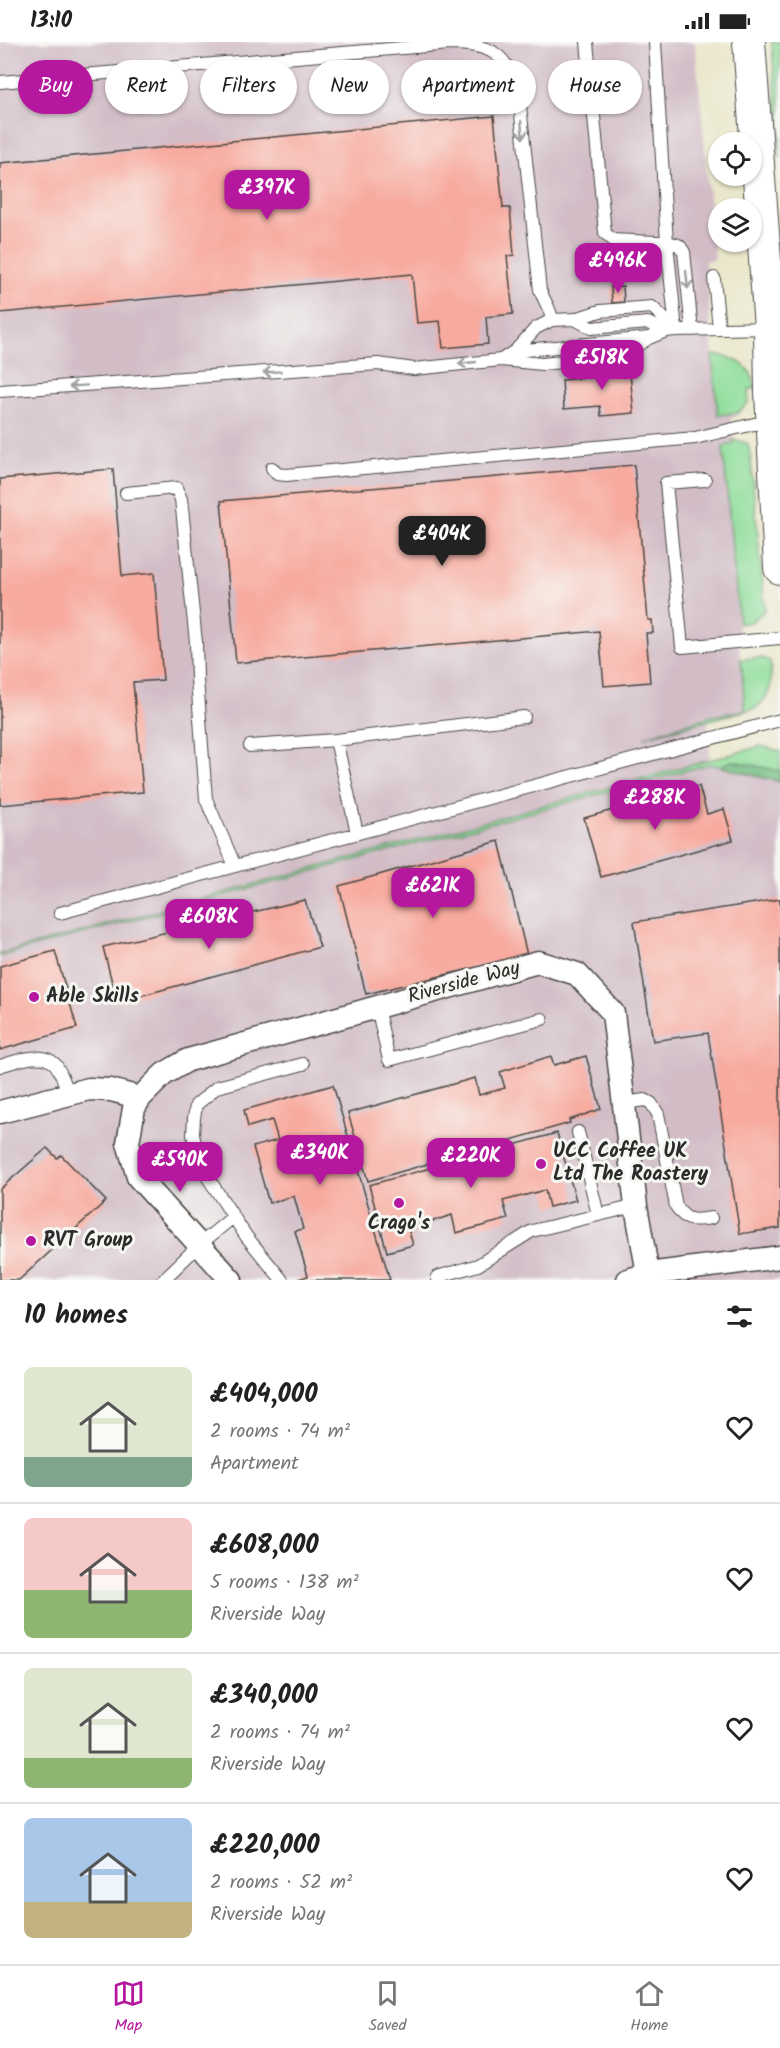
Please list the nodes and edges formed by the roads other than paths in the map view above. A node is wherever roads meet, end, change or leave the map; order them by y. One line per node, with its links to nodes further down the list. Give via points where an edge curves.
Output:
1 (587, 42): 5 (lane, via 605,232 614,240)
2 (655, 42): 5 (lane)
3 (749, 42): 8 (street)
4 (0, 82): 7 (lane, one-way to 7, via 450,44 490,49 512,73 518,87 540,290 551,309)
5 (667, 243): 10 (lane); 11 (lane, one-way to 11, via 677,244 684,252)
6 (714, 278): 9 (lane)
7 (552, 320): 10 (lane, via 652,307); 13 (lane, via 536,328)
8 (770, 327): 9 (lane); 16 (street)
9 (719, 329): 11 (lane)
10 (671, 330): 11 (lane); 12 (lane)
11 (692, 330)
12 (649, 338): 13 (lane); 14 (lane, via 619,356 542,364)
13 (515, 351): 14 (lane)
14 (501, 360): 15 (lane, one-way to 15, via 414,369 378,364)
15 (0, 391)
16 (772, 423): 17 (lane, via 695,438 333,471 286,475 277,474); 20 (street)
17 (272, 468)
18 (705, 480): 21 (lane, via 666,483 682,647)
19 (126, 493): 27 (lane, via 176,488 181,500 196,642 206,799)
20 (780, 568)
21 (780, 638)
22 (524, 717): 24 (lane)
23 (780, 720): 26 (lane)
24 (336, 741): 25 (lane); 26 (lane)
25 (250, 746)
26 (357, 833): 27 (lane)
27 (235, 866): 28 (lane)
28 (60, 914)
29 (377, 1007): 30 (lane, via 389,1060); 34 (street, Riverside Way, via 188,1060 164,1074); 35 (street, Riverside Way, via 538,962 577,974 614,1013)
30 (542, 1019)
31 (303, 1064): 40 (lane, via 217,1087 196,1105 195,1150 201,1167)
32 (0, 1066): 33 (lane, via 44,1058 54,1063)
33 (69, 1094): 34 (street, via 89,1089 111,1090); 36 (street)
34 (140, 1098): 42 (street, Riverside Way, via 134,1108 128,1143 138,1177)
35 (624, 1103): 38 (street, Riverside Way); 41 (lane, via 645,1100 656,1109 676,1206 688,1219)
36 (0, 1112)
37 (578, 1132): 39 (lane)
38 (636, 1206): 39 (lane); 45 (street, Riverside Way)
39 (598, 1215): 44 (lane, via 532,1231 477,1265)
40 (233, 1217): 42 (lane); 48 (lane)
41 (711, 1218)
42 (199, 1245): 46 (lane); 47 (street, Riverside Way)
43 (780, 1257): 45 (street)
44 (436, 1277)
45 (638, 1277)
46 (163, 1280)
47 (231, 1280)
48 (282, 1280)

